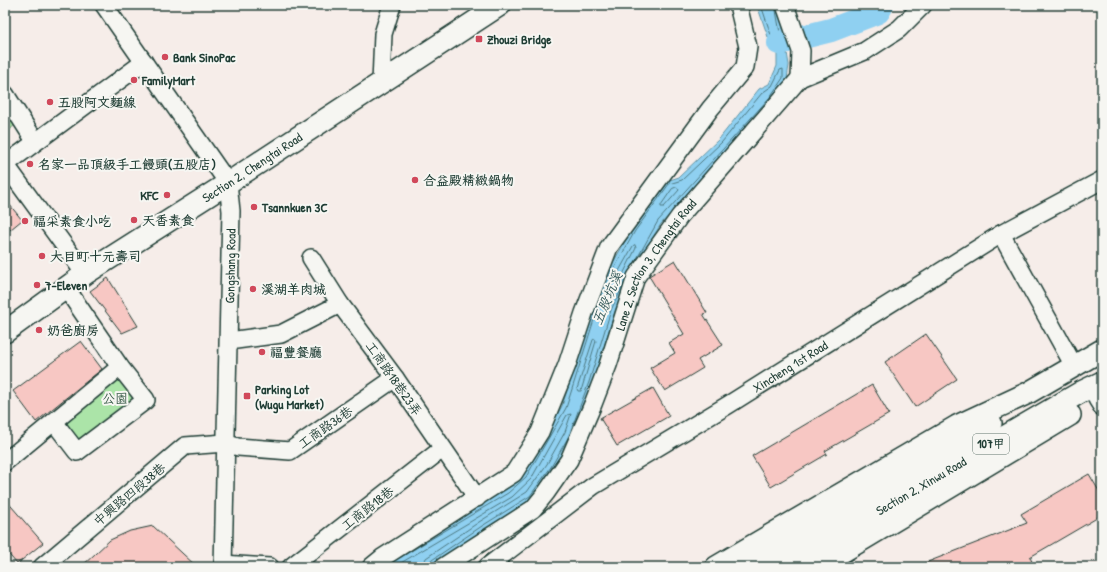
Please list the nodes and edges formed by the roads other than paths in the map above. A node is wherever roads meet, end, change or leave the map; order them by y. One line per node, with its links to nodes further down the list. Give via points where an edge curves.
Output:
1 (104, 5): 7 (street, Gongshang Road)
2 (392, 5): 9 (street, via 383,34)
3 (500, 5): 9 (main road, Section 2, Chengtai Road)
4 (738, 5): 32 (street, via 748,47 745,67 710,109 609,247 540,432 514,473)
5 (785, 5): 8 (street, via 801,51)
6 (923, 5): 8 (street, Lane 2, Section 3, Chengtai Road, via 899,29 865,51)
7 (144, 62): 11 (street); 14 (street, Gongshang Road)
8 (800, 78): 39 (street, Lane 2, Section 3, Chengtai Road, via 680,216 636,277 593,404 569,460 546,493 533,509)
9 (381, 83): 14 (main road, Section 2, Chengtai Road)
10 (5, 94): 11 (street)
11 (35, 141): 12 (street)
12 (5, 164): 17 (street)
13 (1102, 180): 15 (street, Xincheng 1st Road)
14 (228, 183): 17 (main road, Section 2, Chengtai Road); 21 (street, Gongshang Road, via 231,211)
15 (1001, 234): 23 (street); 40 (street, Xincheng 1st Road, via 728,405 593,486)
16 (310, 258): 19 (street, 工商路18巷23弄)
17 (85, 274): 18 (main road, Section 2, Chengtai Road)
18 (66, 288): 20 (main road, Section 2, Chengtai Road); 24 (street)
19 (340, 304): 21 (street, via 281,334); 25 (street, 工商路18巷23弄)
20 (5, 332)
21 (229, 341): 29 (street, Gongshang Road)
22 (1102, 350): 23 (main road, Section 2, Xinwu Road / 107甲)
23 (1074, 366): 26 (main road, Section 2, Xinwu Road / 107甲)
24 (120, 367): 28 (street); 28 (street, via 146,400 77,452)
25 (394, 378): 29 (street, 工商路36巷, via 290,451 238,447); 30 (street, 工商路18巷23弄)
26 (1028, 394): 33 (main road, Section 2, Xinwu Road / 107甲, via 990,424); 41 (main road, Section 2, Xinwu Road / 107甲, via 957,426)
27 (1101, 396): 33 (main road, Section 2, Xinwu Road / 107甲, via 1075,395); 44 (main road, Section 2, Xinwu Road / 107甲)
28 (54, 422): 31 (street)
29 (225, 443): 34 (street, Gongshang Road); 35 (street, 中興路四段38巷, via 185,446)
30 (442, 449): 32 (street, 工商路18巷23弄); 37 (street, 工商路18巷)
31 (5, 462)
32 (477, 498): 38 (street)
33 (877, 502): 42 (main road, Section 2, Xinwu Road / 107甲); 43 (main road, Section 2, Xinwu Road / 107甲)
34 (223, 565): 36 (street)
35 (42, 567)
36 (270, 567)
37 (291, 567)
38 (371, 567)
39 (443, 567)
40 (487, 567)
41 (716, 567)
42 (750, 567)
43 (782, 567)
44 (817, 567)

